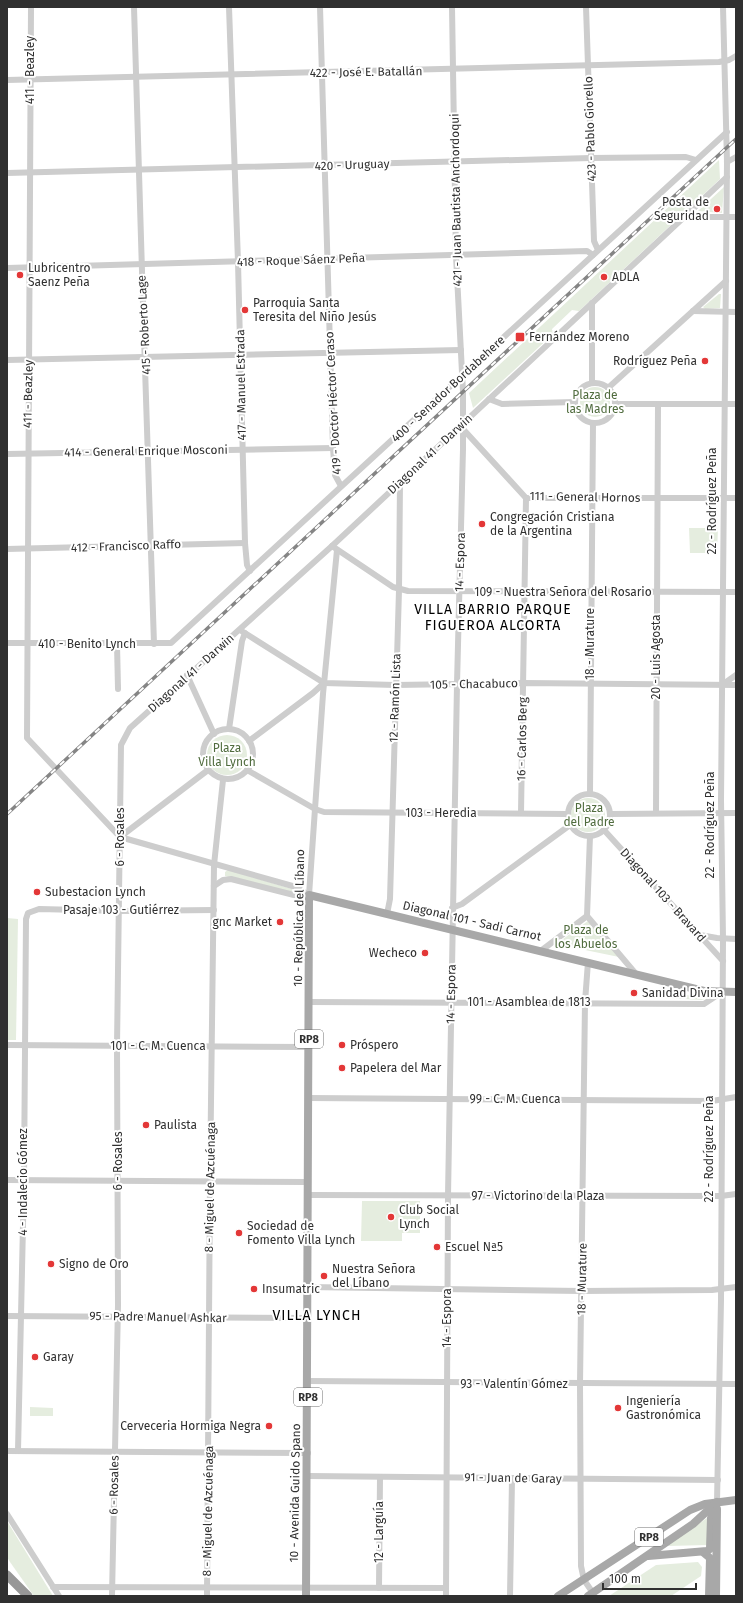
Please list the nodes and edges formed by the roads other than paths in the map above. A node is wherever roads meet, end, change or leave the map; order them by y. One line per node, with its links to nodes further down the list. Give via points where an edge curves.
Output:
1 (31, 7): 16 (street, 411 - Beazley)
2 (134, 7): 14 (street, 415 - Roberto Lage)
3 (229, 7): 13 (street, 417 - Manuel Estrada)
4 (320, 7): 12 (street, 419 - Doctor Héctor Ceraso)
5 (452, 7): 11 (street, 421 - Juan Bautista Anchordoqui)
6 (586, 7): 10 (street, 423 - Pablo Giorello)
7 (723, 7): 9 (street, 22 - Rodríguez Peña)
8 (736, 56): 9 (street)
9 (725, 61): 10 (street, 422 - José E. Batallán); 17 (street, 22 - Rodríguez Peña)
10 (588, 66): 11 (street, 422 - José E. Batallán); 19 (street, 423 - Pablo Giorello)
11 (452, 70): 12 (street, 422 - José E. Batallán); 21 (street, 421 - Juan Bautista Anchordoqui)
12 (323, 73): 13 (street, 422 - José E. Batallán); 23 (street, 419 - Doctor Héctor Ceraso)
13 (232, 74): 14 (street, 422 - José E. Batallán); 24 (street, 417 - Manuel Estrada)
14 (136, 77): 16 (street, 422 - José E. Batallán); 25 (street, 415 - Roberto Lage)
15 (7, 80): 16 (street, 422 - José E. Batallán)
16 (30, 80): 26 (street, 411 - Beazley)
17 (727, 132): 20 (street, 400 - Senador Bordabehere); 22 (street, 22 - Rodríguez Peña)
18 (736, 157): 22 (street)
19 (591, 158): 20 (street, 420 - Uruguay, via 686,157); 21 (street, 420 - Uruguay); 32 (street, 423 - Pablo Giorello, via 594,241)
20 (696, 160): 32 (street, 400 - Senador Bordabehere)
21 (455, 162): 23 (street, 420 - Uruguay); 34 (street, 421 - Juan Bautista Anchordoqui)
22 (727, 162): 28 (street, 22 - Rodríguez Peña)
23 (325, 166): 24 (street, 420 - Uruguay); 35 (street, 419 - Doctor Héctor Ceraso)
24 (234, 168): 25 (street, 420 - Uruguay); 36 (street, 417 - Manuel Estrada)
25 (138, 170): 26 (street, 420 - Uruguay); 37 (street, 415 - Roberto Lage)
26 (30, 172): 27 (street, 420 - Uruguay); 39 (street, 411 - Beazley)
27 (7, 173)
28 (727, 177): 29 (street, Diagonal 41 - Darwin); 30 (street, 22 - Rodríguez Peña)
29 (685, 217): 30 (street); 41 (street, Diagonal 41 - Darwin)
30 (727, 217): 31 (street); 40 (street, 22 - Rodríguez Peña)
31 (736, 217)
32 (598, 250): 33 (street, 400 - Senador Bordabehere)
33 (593, 255): 34 (street, 418 - Roque Sáenz Peña, via 587,251); 51 (street, 400 - Senador Bordabehere)
34 (456, 256): 35 (street, 418 - Roque Sáenz Peña); 45 (street, 421 - Juan Bautista Anchordoqui)
35 (328, 259): 36 (street, 418 - Roque Sáenz Peña); 46 (street, 419 - Doctor Héctor Ceraso)
36 (238, 262): 37 (street, 418 - Roque Sáenz Peña); 47 (street, 417 - Manuel Estrada)
37 (141, 264): 39 (street, 418 - Roque Sáenz Peña); 48 (street, 415 - Roberto Lage)
38 (7, 268): 39 (street, 418 - Roque Sáenz Peña)
39 (28, 268): 50 (street, 411 - Beazley)
40 (726, 281): 42 (street); 43 (street, 22 - Rodríguez Peña)
41 (592, 303): 52 (street); 55 (street, Diagonal 41 - Darwin)
42 (693, 311): 43 (street); 53 (street)
43 (725, 312): 44 (street); 60 (street, 22 - Rodríguez Peña)
44 (736, 312)
45 (461, 350): 46 (street); 51 (street, 421 - Juan Bautista Anchordoqui)
46 (330, 352): 47 (street); 63 (street, 419 - Doctor Héctor Ceraso)
47 (240, 355): 48 (street); 64 (street, 417 - Manuel Estrada)
48 (145, 358): 50 (street); 65 (street, 415 - Roberto Lage)
49 (7, 360): 50 (street)
50 (28, 360): 67 (street, 411 - Beazley)
51 (462, 376): 54 (street, 421 - Juan Bautista Anchordoqui); 69 (street, 400 - Senador Bordabehere)
52 (592, 383): 53 (street); 56 (street, via 579,391)
53 (608, 388): 57 (street, via 614,397)
54 (463, 392): 62 (street, 14 - Espora)
55 (489, 399): 56 (street, via 502,404); 62 (street, Diagonal 41 - Darwin)
56 (575, 402): 61 (street, via 582,419)
57 (614, 404): 59 (street); 61 (street, via 611,415 606,420)
58 (736, 404): 60 (street)
59 (658, 405): 60 (street); 72 (street, 20 - Luis Agosta)
60 (724, 405): 73 (street, 22 - Rodríguez Peña)
61 (593, 423): 71 (street, 18 - Murature)
62 (463, 426): 68 (street, Diagonal 41 - Darwin); 70 (street, 111 - General Hornos); 82 (street, 14 - Espora)
63 (333, 448): 64 (street, 414 - General Enrique Mosconi); 69 (street, 419 - Doctor Héctor Ceraso, via 335,475)
64 (243, 449): 65 (street, 414 - General Enrique Mosconi); 75 (street, 417 - Manuel Estrada)
65 (148, 451): 67 (street, 414 - General Enrique Mosconi); 76 (street, 415 - Roberto Lage)
66 (7, 454): 67 (street, 414 - General Enrique Mosconi)
67 (27, 454): 79 (street, 411 - Beazley)
68 (400, 482): 77 (street, Diagonal 41 - Darwin); 81 (street, 12 - Ramón Lista)
69 (341, 486): 80 (street, 400 - Senador Bordabehere)
70 (526, 498): 71 (street, 111 - General Hornos); 83 (street, 16 - Carlos Berg)
71 (592, 498): 72 (street, 111 - General Hornos); 84 (street, 18 - Murature)
72 (658, 498): 73 (street, 111 - General Hornos); 85 (street, 20 - Luis Agosta)
73 (724, 498): 74 (street, 111 - General Hornos); 86 (street, 22 - Rodríguez Peña)
74 (736, 498)
75 (245, 543): 76 (street, 412 - Francisco Raffo); 80 (street, 417 - Manuel Estrada)
76 (151, 544): 79 (street, 412 - Francisco Raffo); 92 (street, 415 - Roberto Lage)
77 (335, 548): 81 (street); 88 (street, Diagonal 41 - Darwin); 96 (street, 10 - República del Líbano)
78 (7, 549): 79 (street, 412 - Francisco Raffo)
79 (28, 549): 90 (street, 411 - Beazley)
80 (250, 571): 93 (street, 400 - Senador Bordabehere)
81 (399, 590): 82 (street, 109 - Nuestra Señora del Rosario); 100 (street, 12 - Ramón Lista)
82 (459, 591): 83 (street, 109 - Nuestra Señora del Rosario); 98 (street, 14 - Espora)
83 (524, 591): 84 (street, 109 - Nuestra Señora del Rosario); 97 (street, 16 - Carlos Berg)
84 (591, 592): 85 (street, 109 - Nuestra Señora del Rosario); 99 (street, 18 - Murature)
85 (657, 592): 86 (street, 109 - Nuestra Señora del Rosario); 101 (street, 20 - Luis Agosta)
86 (724, 592): 87 (street, 109 - Nuestra Señora del Rosario); 102 (street, 22 - Rodríguez Peña)
87 (736, 592)
88 (243, 631): 94 (street, Diagonal 41 - Darwin); 96 (street); 106 (street)
89 (7, 643): 90 (street, 410 - Benito Lynch)
90 (27, 644): 91 (street, 410 - Benito Lynch); 125 (street, 411 - Beazley, via 27,735)
91 (117, 644): 92 (street, 410 - Benito Lynch); 104 (street)
92 (154, 644): 93 (street, 410 - Benito Lynch)
93 (168, 644)
94 (188, 675): 105 (street, Diagonal 41 - Darwin); 107 (street)
95 (736, 675): 102 (street)
96 (324, 683): 100 (street, 105 - Chacabuco); 108 (street); 113 (street, 10 - República del Líbano)
97 (523, 683): 98 (street, 105 - Chacabuco); 99 (street, 105 - Chacabuco); 116 (street, 16 - Carlos Berg)
98 (457, 684): 100 (street, 105 - Chacabuco); 115 (street, 14 - Espora)
99 (590, 684): 101 (street, 105 - Chacabuco); 112 (street, 18 - Murature)
100 (395, 685): 114 (street, 12 - Ramón Lista)
101 (656, 685): 102 (street, 105 - Chacabuco); 117 (street, 20 - Luis Agosta)
102 (722, 685): 103 (street, 105 - Chacabuco); 121 (street, 22 - Rodríguez Peña)
103 (736, 685)
104 (118, 689)
105 (130, 728): 125 (street, 6 - Rosales, via 121,745)
106 (229, 729): 107 (street); 108 (street, via 238,731)
107 (214, 734): 109 (street, via 207,740 203,750)
108 (249, 741): 110 (street, via 253,753)
109 (208, 770): 111 (street); 125 (street)
110 (247, 770): 111 (street, via 238,778); 113 (street)
111 (224, 780): 126 (street, 8 - Miguel de Azcuénaga)
112 (590, 793): 119 (street, via 583,794 572,802); 120 (street, via 602,797)
113 (315, 809): 114 (street, 103 - Heredia, via 324,812); 128 (street, 10 - República del Líbano)
114 (392, 813): 115 (street, 103 - Heredia); 133 (street, 12 - Ramón Lista, via 390,899)
115 (455, 813): 116 (street, 103 - Heredia); 129 (street, 14 - Espora)
116 (520, 813): 119 (street, 103 - Heredia)
117 (656, 813): 120 (street); 121 (street)
118 (736, 813): 121 (street)
119 (568, 814): 122 (street)
120 (610, 814): 123 (street)
121 (722, 814): 137 (street, 22 - Rodríguez Peña)
122 (570, 825): 124 (street, via 578,834); 129 (street, via 462,904)
123 (604, 830): 124 (street); 136 (street, Diagonal 103 - Bravard)
124 (590, 836): 134 (street)
125 (120, 837): 126 (street, Diagonal 101 - Sadi Carnot); 131 (street, 6 - Rosales)
126 (214, 865): 127 (street, 8 - Miguel de Azcuénaga); 128 (street, Diagonal 101 - Sadi Carnot, via 296,886)
127 (214, 886): 128 (street, Diagonal 101 - Sadi Carnot, via 223,880 231,879 294,895); 130 (street, 8 - Miguel de Azcuénaga)
128 (309, 895): 133 (main road, Diagonal 101 - Sadi Carnot); 145 (main road, 10 - República del Líbano / RP8)
129 (452, 908): 135 (street, 14 - Espora)
130 (214, 910): 131 (street, Pasaje 103 - Gutiérrez); 151 (street, 8 - Miguel de Azcuénaga)
131 (120, 911): 132 (street, Pasaje 103 - Gutiérrez, via 39,909); 150 (street, 6 - Rosales)
132 (28, 913): 149 (street, 4 - Indalecio Gómez, via 25,926)
133 (386, 914): 135 (main road, Diagonal 101 - Sadi Carnot)
134 (587, 916): 139 (street); 142 (street)
135 (452, 929): 139 (main road, Diagonal 101 - Sadi Carnot); 146 (street, 14 - Espora)
136 (699, 935): 137 (street); 140 (street, Diagonal 103 - Bravard)
137 (723, 939): 138 (street); 140 (street, 22 - Rodríguez Peña)
138 (736, 939)
139 (542, 950): 141 (main road, Diagonal 101 - Sadi Carnot)
140 (723, 961): 143 (street, 22 - Rodríguez Peña)
141 (588, 962): 142 (main road, Diagonal 101 - Sadi Carnot); 147 (street, 18 - Murature)
142 (636, 974): 143 (main road, Diagonal 101 - Sadi Carnot, via 704,991)
143 (722, 992): 144 (main road, Diagonal 101 - Sadi Carnot); 147 (street, 101 - Asamblea de 1813, via 704,1004); 157 (street, 22 - Rodríguez Peña)
144 (736, 992)
145 (309, 1002): 146 (street, 101 - Asamblea de 1813); 152 (main road, 10 - República del Líbano / RP8)
146 (451, 1002): 147 (street, 101 - Asamblea de 1813); 155 (street, 14 - Espora)
147 (585, 1002): 156 (street, 18 - Murature)
148 (7, 1045): 149 (street, 101 - C. M. Cuenca)
149 (23, 1045): 150 (street, 101 - C. M. Cuenca); 159 (street, 4 - Indalecio Gómez)
150 (117, 1046): 151 (street, 101 - C. M. Cuenca); 160 (street, 6 - Rosales)
151 (212, 1046): 152 (street, 101 - C. M. Cuenca); 161 (street, 8 - Miguel de Azcuénaga)
152 (309, 1047): 154 (main road, 10 - República del Líbano / RP8)
153 (736, 1097): 157 (street, 99 - C. M. Cuenca)
154 (308, 1098): 155 (street, 99 - C. M. Cuenca); 162 (main road, 10 - República del Líbano / RP8)
155 (450, 1099): 156 (street, 99 - C. M. Cuenca); 165 (street, 14 - Espora)
156 (584, 1100): 157 (street, 99 - C. M. Cuenca); 166 (street, 18 - Murature)
157 (721, 1100): 167 (street, 22 - Rodríguez Peña)
158 (7, 1180): 159 (street)
159 (24, 1180): 160 (street); 174 (street, 4 - Indalecio Gómez)
160 (118, 1181): 161 (street); 175 (street, 6 - Rosales)
161 (210, 1181): 162 (street); 176 (street, 8 - Miguel de Azcuénaga)
162 (308, 1182): 164 (main road, 10 - República del Líbano / RP8)
163 (736, 1194): 167 (street, 97 - Victorino de la Plaza)
164 (308, 1195): 165 (street, 97 - Victorino de la Plaza); 168 (main road, 10 - República del Líbano / RP8)
165 (448, 1196): 166 (street, 97 - Victorino de la Plaza); 170 (street, 14 - Espora)
166 (583, 1196): 167 (street, 97 - Victorino de la Plaza); 172 (street, 18 - Murature)
167 (721, 1196): 171 (street, 22 - Rodríguez Peña)
168 (308, 1287): 170 (street); 177 (main road, RP8)
169 (736, 1287): 171 (street)
170 (446, 1290): 172 (street); 179 (street, 14 - Espora)
171 (721, 1290): 172 (street); 182 (street, 22 - Rodríguez Peña)
172 (581, 1291): 180 (street, 18 - Murature)
173 (7, 1316): 174 (street, 95 - Padre Manuel Ashkar)
174 (22, 1316): 175 (street, 95 - Padre Manuel Ashkar); 184 (street, 4 - Indalecio Gómez)
175 (118, 1317): 176 (street, 95 - Padre Manuel Ashkar); 186 (street, 6 - Rosales)
176 (210, 1318): 177 (street, 95 - Padre Manuel Ashkar); 185 (street, 8 - Miguel de Azcuénaga)
177 (308, 1318): 178 (main road, 10 - Avenida Guido Spano / RP8)
178 (308, 1382): 179 (street, 93 - Valentín Gómez); 187 (main road, 10 - Avenida Guido Spano / RP8)
179 (448, 1383): 180 (street, 93 - Valentín Gómez); 190 (street, 14 - Espora)
180 (580, 1384): 182 (street, 93 - Valentín Gómez); 192 (street, 18 - Murature)
181 (736, 1384): 182 (street, 93 - Valentín Gómez)
182 (720, 1385): 193 (street, 22 - Rodríguez Peña)
183 (7, 1451): 184 (street)
184 (18, 1451): 186 (street)
185 (209, 1451): 186 (street); 187 (street); 203 (street, 8 - Miguel de Azcuénaga)
186 (115, 1452): 202 (street, 6 - Rosales)
187 (308, 1453): 188 (main road, 10 - Avenida Guido Spano / RP8)
188 (308, 1476): 189 (street, 91 - Juan de Garay); 206 (main road, 10 - Avenida Guido Spano / RP8)
189 (380, 1477): 190 (street, 91 - Juan de Garay); 204 (street, 12 - Larguía)
190 (447, 1477): 191 (street, 91 - Juan de Garay); 205 (street, 14 - Espora)
191 (512, 1479): 192 (street, 91 - Juan de Garay); 214 (street)
192 (581, 1479): 193 (street, 91 - Juan de Garay); 200 (street, 18 - Murature, via 580,1566)
193 (718, 1480): 195 (street, 22 - Rodríguez Peña)
194 (736, 1500): 195 (main road, RP8)
195 (717, 1502): 197 (main road, 22 - Rodríguez Peña, via 711,1518); 198 (main road, RP8, via 698,1521); 200 (main road, RP8, via 690,1510); 217 (main road, 22 - Rodríguez Peña)
196 (7, 1514): 201 (street)
197 (708, 1553): 198 (main road); 216 (main road, 22 - Rodríguez Peña)
198 (647, 1556): 207 (main road, RP8)
199 (7, 1576): 208 (highway); 209 (highway)
200 (584, 1580): 207 (street, 18 - Murature); 215 (main road, RP8)
201 (53, 1587): 202 (street); 210 (street)
202 (112, 1587): 203 (street); 211 (street, 6 - Rosales)
203 (207, 1587): 206 (street); 212 (street, 8 - Miguel de Azcuénaga)
204 (379, 1588): 205 (street); 206 (street)
205 (446, 1588): 213 (street, 14 - Espora)
206 (306, 1592)
207 (590, 1594)
208 (19, 1596)
209 (28, 1596)
210 (59, 1596)
211 (112, 1596)
212 (207, 1596)
213 (446, 1596)
214 (510, 1596)
215 (558, 1596)
216 (709, 1596)
217 (716, 1596)

